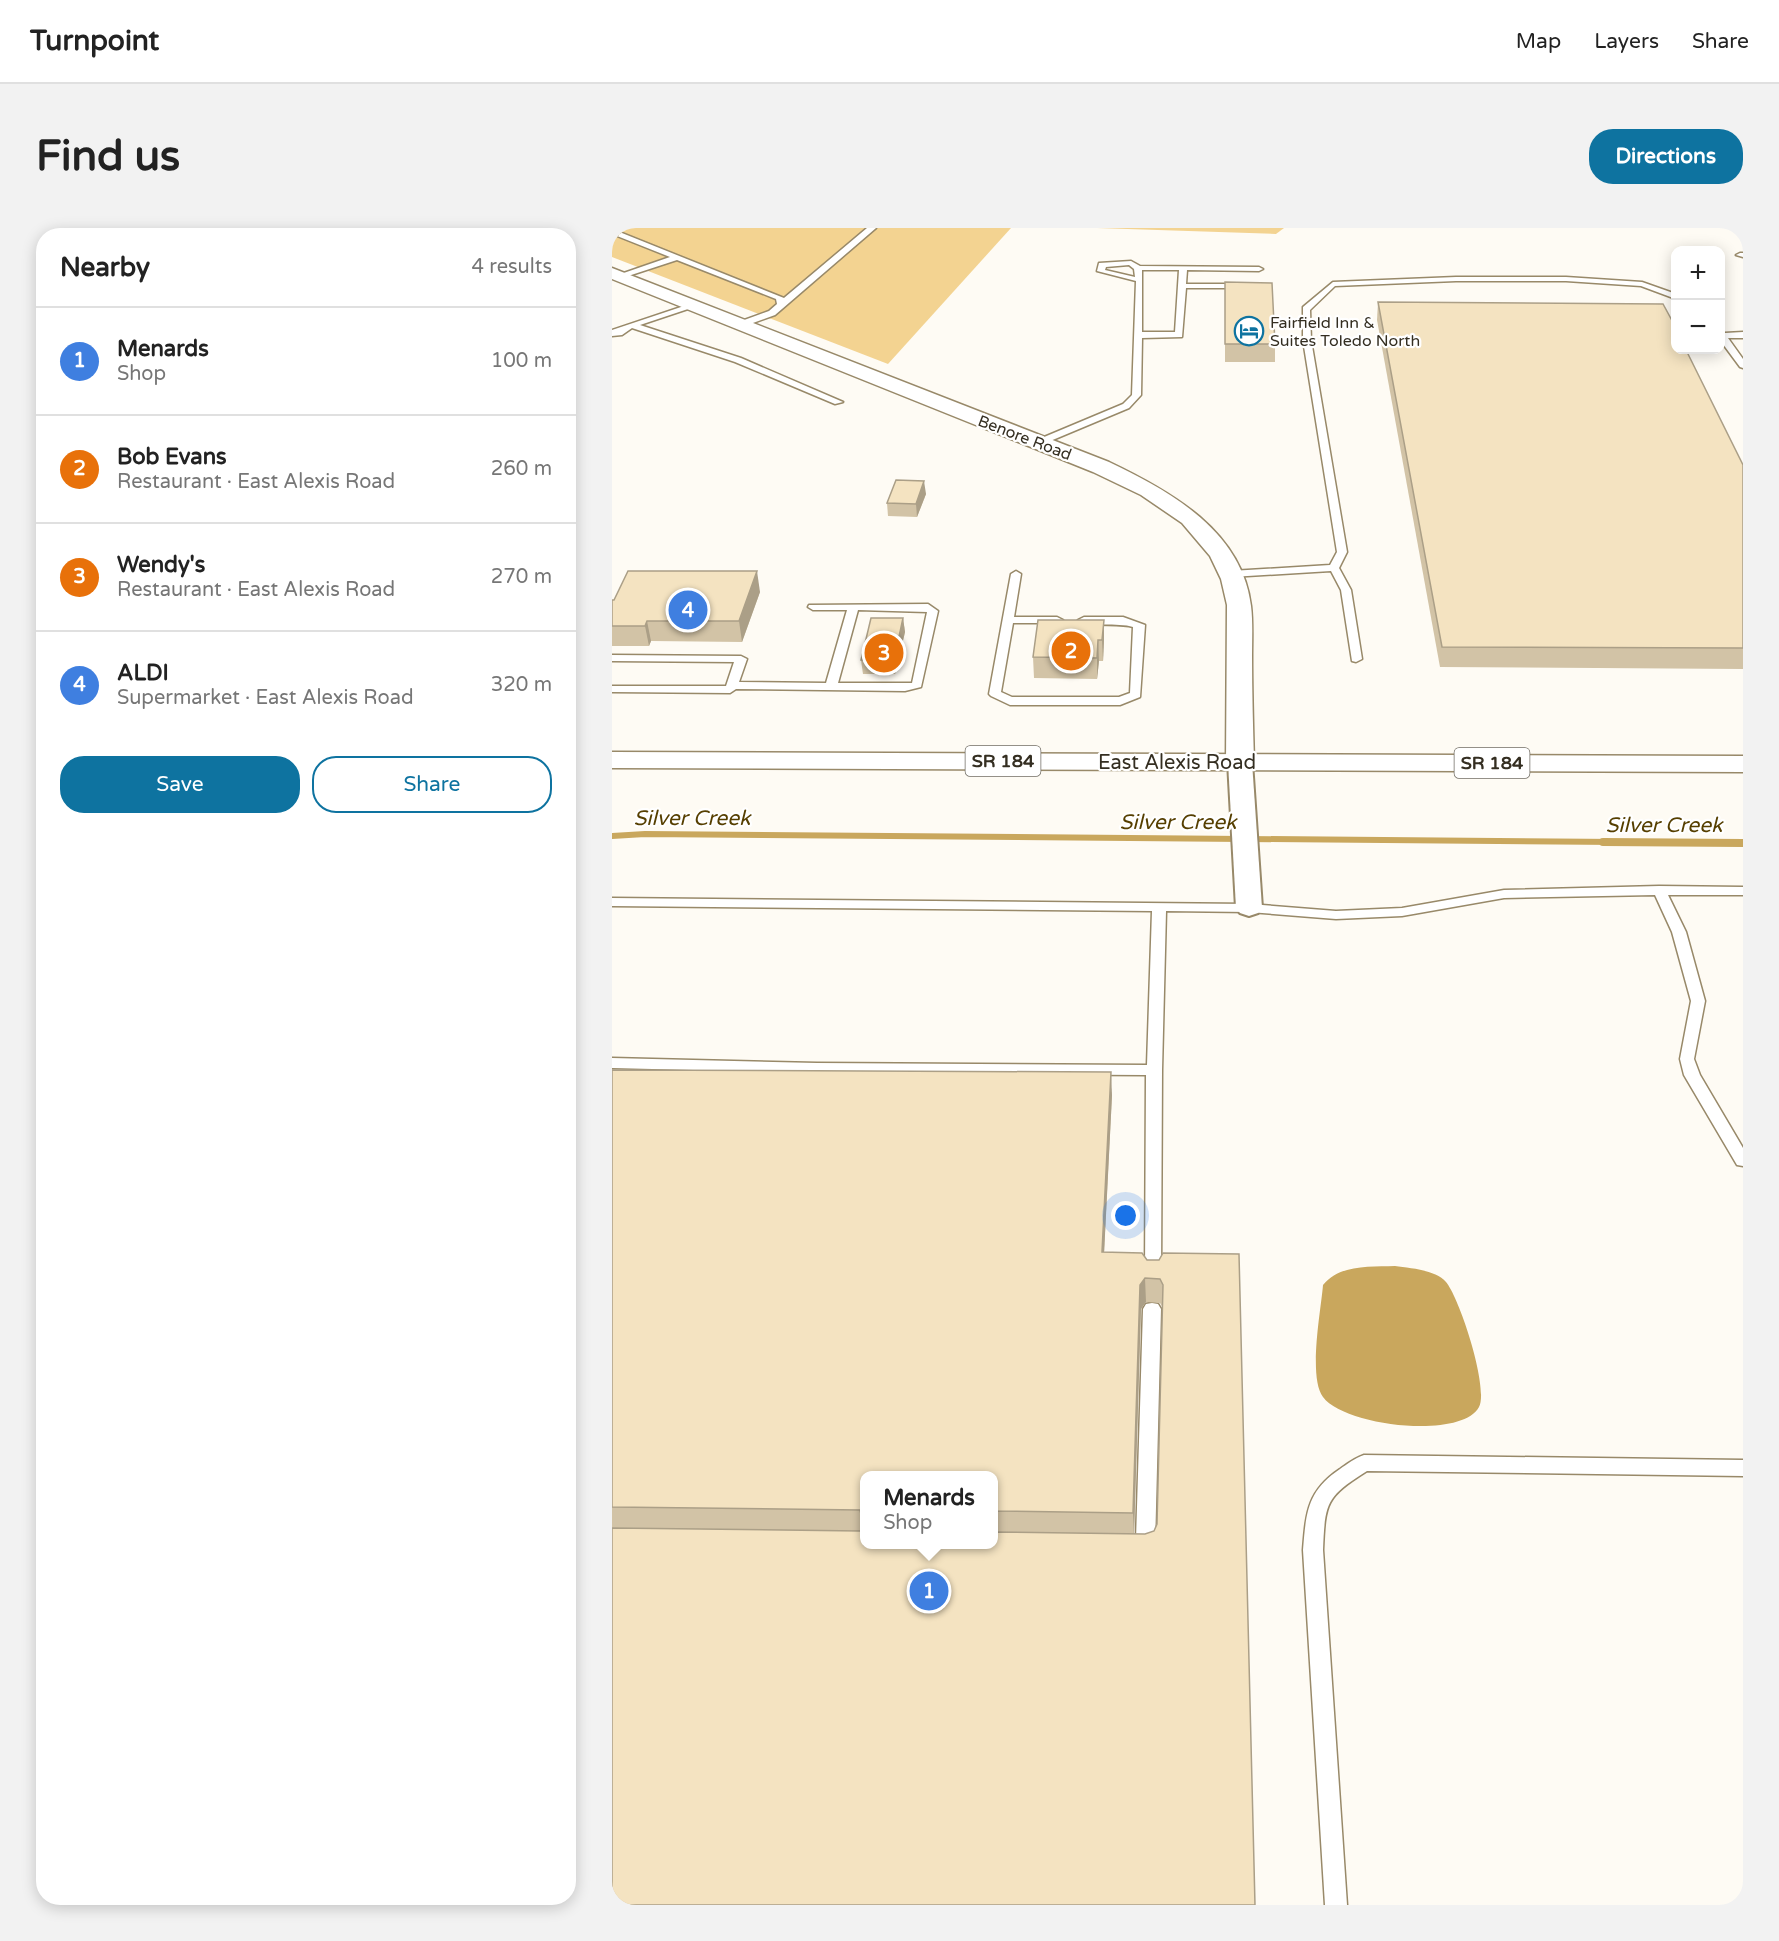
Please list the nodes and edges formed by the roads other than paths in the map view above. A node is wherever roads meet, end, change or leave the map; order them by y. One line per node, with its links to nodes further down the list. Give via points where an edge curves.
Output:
1 (872, 228): 12 (lane)
2 (612, 231): 3 (lane)
3 (678, 258): 7 (lane); 12 (lane, via 780,298)
4 (1138, 268): 5 (lane); 8 (lane); 8 (lane, via 1131,263 1112,262 1102,265 1101,271)
5 (1183, 268): 6 (lane); 9 (lane)
6 (1259, 269)
7 (615, 274): 13 (main road, Benore Road)
8 (1140, 280): 16 (lane)
9 (1182, 286): 10 (lane); 16 (lane, via 1179,335)
10 (1255, 286)
11 (1671, 295): 24 (lane, via 1642,284 1566,279 1333,284 1306,309 1307,340 1342,552)
12 (781, 305): 14 (lane, via 772,313)
13 (693, 306): 14 (main road, Benore Road); 15 (lane)
14 (739, 325): 23 (main road, Benore Road)
15 (631, 326): 19 (lane); 22 (lane, via 738,360)
16 (1138, 335): 23 (lane, via 1136,395 1126,406)
17 (1725, 335): 18 (lane)
18 (1743, 335)
19 (615, 336)
20 (1725, 339): 21 (lane)
21 (1743, 365)
22 (838, 402)
23 (1040, 442): 26 (main road, Benore Road, via 1154,492 1198,526)
24 (1334, 568): 26 (lane); 31 (lane, via 1346,590)
25 (1016, 574): 29 (lane)
26 (1232, 574): 36 (main road, Benore Road, via 1239,606)
27 (813, 607): 28 (lane)
28 (853, 607): 33 (lane); 33 (lane, via 933,611 917,685)
29 (1008, 620): 29 (lane, via 995,694 1001,699 1120,701 1136,695 1138,625 1123,620)
30 (612, 658): 32 (lane, via 741,659)
31 (1356, 659)
32 (732, 685): 33 (lane); 34 (lane, via 730,690)
33 (831, 687)
34 (612, 689)
35 (612, 760): 36 (main road, East Alexis Road / SR 184)
36 (1240, 762): 37 (main road, East Alexis Road / SR 184); 42 (street)
37 (1743, 764)
38 (1659, 890): 39 (lane); 42 (lane, via 1504,894 1402,912 1336,915); 45 (lane, via 1679,932 1698,1001 1687,1059 1692,1075)
39 (1743, 891)
40 (612, 902): 41 (lane)
41 (1159, 907): 42 (lane); 44 (lane)
42 (1250, 908)
43 (612, 1063): 44 (lane)
44 (1154, 1070): 46 (lane)
45 (1743, 1161)
46 (1153, 1276)
47 (1152, 1309): 49 (lane, via 1144,1547)
48 (1743, 1468): 50 (lane, via 1364,1463 1332,1483 1316,1505 1313,1550)
49 (1122, 1547)
50 (1336, 1905)

